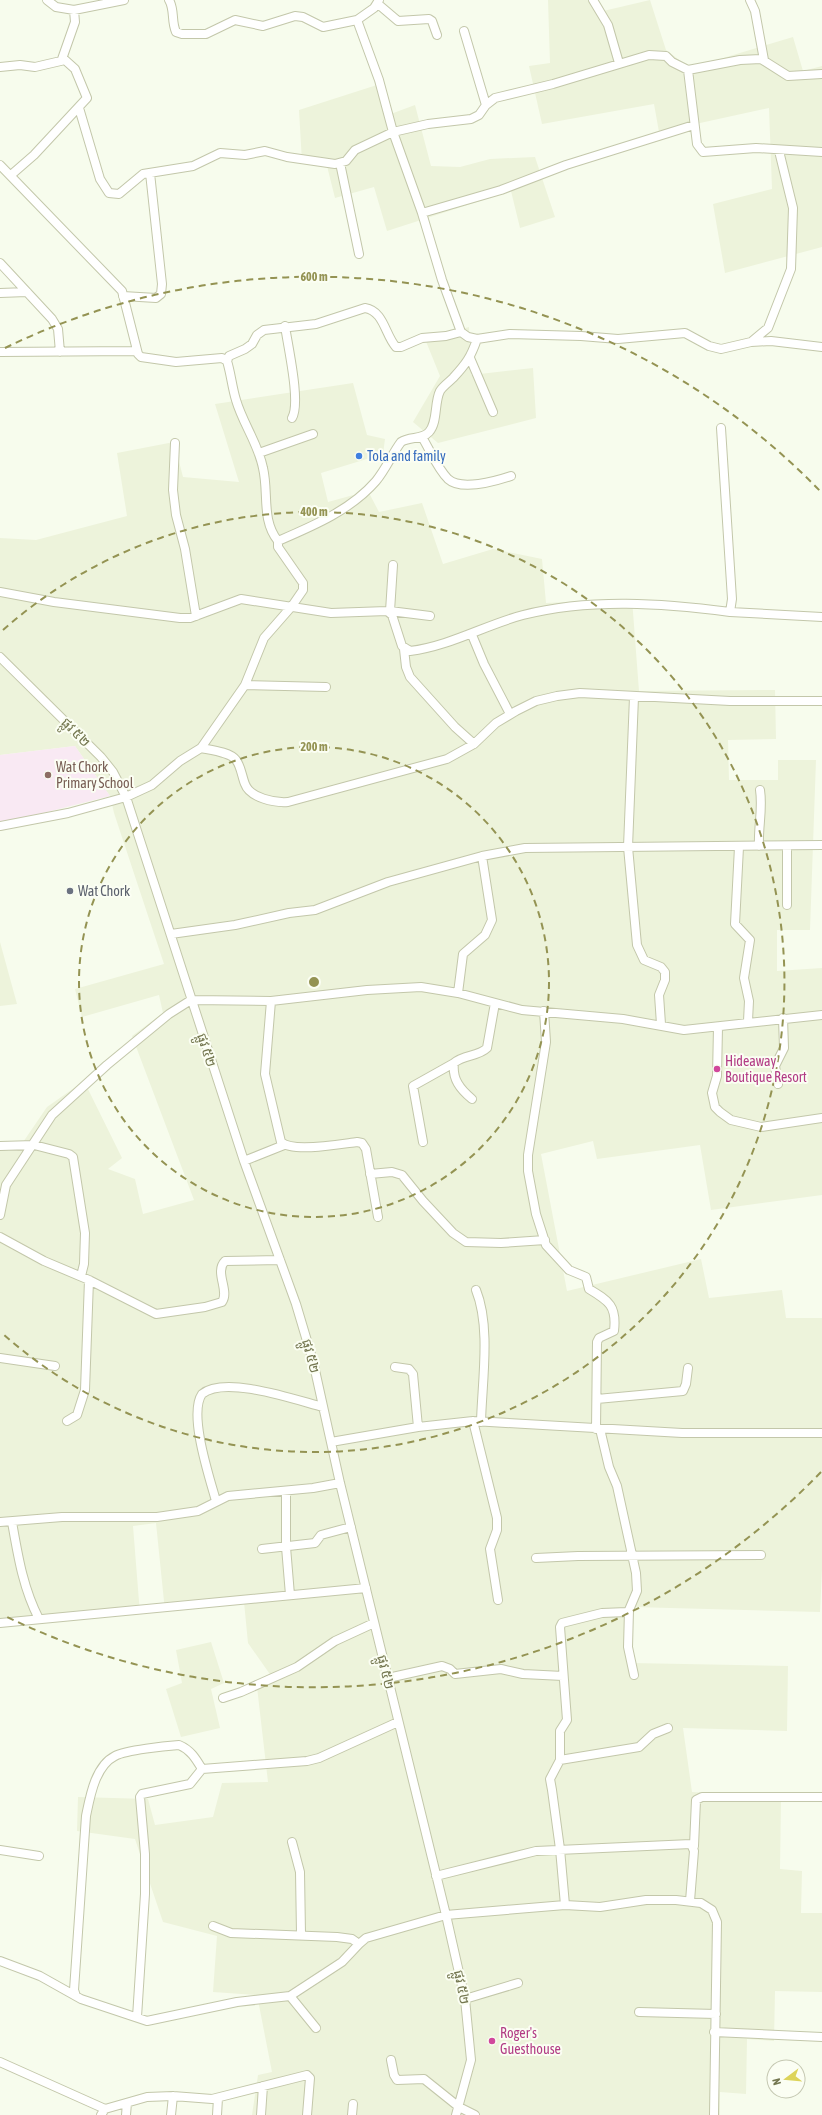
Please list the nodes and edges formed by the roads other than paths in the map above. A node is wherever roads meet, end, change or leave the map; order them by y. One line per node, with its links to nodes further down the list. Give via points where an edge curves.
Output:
1 (47, 0): 7 (street, via 56,7)
2 (124, 0): 7 (street)
3 (169, 0): 8 (street, via 172,5 174,27 176,32 182,34 198,35 212,32 235,20 263,26 290,17 303,17 323,27)
4 (593, 0): 13 (street, via 608,25)
5 (750, 0): 12 (street, via 755,11)
6 (378, 2): 8 (street); 10 (street, via 398,21 429,18)
7 (74, 10): 11 (street, via 75,22)
8 (357, 20): 20 (street, via 379,80)
9 (464, 31): 17 (street)
10 (437, 35)
11 (62, 59): 14 (street, via 36,67); 18 (street, via 73,66 87,98)
12 (764, 60): 15 (street, via 740,60); 16 (street, via 788,76)
13 (619, 63): 15 (street, via 658,54); 17 (street, via 552,84 495,98)
14 (0, 67)
15 (688, 70): 19 (street)
16 (822, 74)
17 (486, 105): 20 (street, via 479,115 471,119 428,124)
18 (78, 108): 25 (street, via 100,179 109,193 119,194 142,175); 26 (street, via 34,155)
19 (694, 125): 21 (street, via 697,144 703,152 756,148); 27 (street, via 566,165 501,190)
20 (393, 132): 23 (street, via 355,150 346,161); 27 (street)
21 (779, 151): 22 (street); 36 (street, via 793,208 791,269 768,328)
22 (822, 152)
23 (340, 163): 25 (street, via 323,163 265,151 245,155 220,153 193,166); 28 (street)
24 (0, 165): 26 (street)
25 (150, 173): 32 (street, via 161,294 156,298)
26 (11, 175): 32 (street, via 122,291)
27 (422, 213): 34 (street)
28 (359, 254)
29 (0, 263): 30 (street)
30 (27, 292): 31 (street); 40 (street, via 56,324)
31 (0, 293)
32 (123, 296): 38 (street)
33 (285, 326): 34 (street, via 316,324 365,308 371,309 379,316 396,347 422,338); 42 (street, via 264,330 257,335 252,344 230,356); 44 (street, via 296,389 295,411)
34 (461, 332): 35 (street)
35 (477, 339): 36 (street, via 510,334 618,339 686,333 709,346 721,349); 41 (street)
36 (750, 342): 37 (street, via 771,341)
37 (822, 347)
38 (136, 351): 40 (street); 42 (street, via 141,357 170,361 222,358)
39 (0, 352): 40 (street)
40 (60, 352)
41 (470, 358): 43 (street); 47 (street, via 441,390 435,403 431,431)
42 (227, 362): 49 (street, via 236,400)
43 (493, 412)
44 (292, 418)
45 (721, 428): 56 (street, via 732,599)
46 (313, 434): 49 (street)
47 (422, 437): 50 (street, via 445,476 456,483 487,483); 51 (street, via 406,438 401,442 376,481 352,502 328,518)
48 (175, 444): 57 (street, via 173,490 176,515 185,549)
49 (259, 453): 51 (street, via 265,477 268,519)
50 (511, 476)
51 (278, 541): 54 (street, via 278,547 304,586)
52 (393, 565): 55 (street)
53 (0, 592): 57 (street, via 162,616)
54 (292, 606): 55 (street, via 331,613); 57 (street, via 241,599); 63 (street, via 264,638)
55 (390, 611): 58 (street); 61 (street)
56 (730, 612): 59 (street); 60 (street, via 661,605 578,605 522,616)
57 (196, 616)
58 (430, 616)
59 (822, 617)
60 (472, 635): 61 (street, via 413,651); 67 (street)
61 (404, 649): 68 (street, via 410,677)
62 (0, 657): 71 (street, ផ្លូវ ៥២, via 101,757 113,772)
63 (245, 685): 64 (street); 69 (street)
64 (326, 687)
65 (634, 697): 66 (street); 67 (street, via 595,693 557,696 536,701); 75 (street)
66 (822, 701)
67 (510, 714): 68 (street, via 496,723)
68 (474, 744): 69 (street, via 447,759 409,771 284,803 252,793 245,786 233,757)
69 (201, 748): 71 (street, via 180,761 152,785)
70 (760, 790): 74 (street, via 762,804)
71 (126, 797): 72 (street, via 68,813); 80 (street, ផ្លូវ ៥២)
72 (0, 826)
73 (822, 845): 77 (street)
74 (759, 846): 76 (street); 77 (street)
75 (628, 847): 76 (street); 78 (street, via 525,848); 89 (street, via 637,945 644,960 662,967 665,972 665,980 659,995)
76 (739, 847): 88 (street, via 735,924 750,940 744,978)
77 (787, 847): 79 (street)
78 (482, 856): 80 (street, via 388,882 314,910); 81 (street, via 492,920 485,935 463,954)
79 (787, 905)
80 (171, 934): 82 (street, ផ្លូវ ៥២)
81 (458, 993): 83 (street, via 421,987 367,990); 84 (street)
82 (191, 1000): 83 (street); 96 (street, via 163,1019 62,1105 52,1115); 99 (street, ផ្លូវ ៥២)
83 (271, 1001): 97 (street, via 265,1074 279,1137)
84 (495, 1003): 85 (street, via 522,1010); 91 (street, via 487,1048)
85 (544, 1011): 89 (street); 104 (street, via 546,1042 528,1163 536,1214)
86 (822, 1015): 87 (street)
87 (783, 1018): 88 (street); 92 (street, via 784,1048 775,1066)
88 (748, 1021): 90 (street)
89 (661, 1024): 90 (street, via 667,1028 684,1030)
90 (718, 1027): 94 (street, via 717,1076 712,1093 715,1107 720,1112 731,1120 761,1127)
91 (454, 1063): 93 (street, via 454,1079); 95 (street, via 413,1086)
92 (778, 1084)
93 (472, 1099)
94 (822, 1118)
95 (423, 1142)
96 (34, 1145): 98 (street); 101 (street, via 6,1185); 106 (street, via 73,1157 85,1233)
97 (284, 1145): 99 (street); 100 (street, via 327,1146 357,1142 365,1146)
98 (0, 1146)
99 (244, 1161): 105 (street, ផ្លូវ ៥២)
100 (370, 1174): 102 (street); 104 (street, via 392,1172 402,1175 448,1228 466,1242 501,1244)
101 (0, 1215)
102 (378, 1217)
103 (0, 1237): 106 (street, via 44,1261)
104 (545, 1240): 113 (street, via 550,1250 569,1270 586,1276 589,1289 608,1300 613,1310 614,1331 599,1338 597,1342)
105 (280, 1260): 107 (street, via 225,1261 221,1270 224,1296 222,1302 163,1314 151,1312); 114 (street, ផ្លូវ ៥២, via 301,1318)
106 (81, 1276): 107 (street)
107 (89, 1280): 115 (street, via 85,1390 77,1416)
108 (476, 1290): 116 (street, via 481,1305 485,1356)
109 (0, 1358): 110 (street)
110 (55, 1366)
111 (395, 1367): 117 (street, via 409,1369 413,1374)
112 (688, 1368): 113 (street, via 683,1391)
113 (597, 1399): 118 (street)
114 (323, 1407): 120 (street, ផ្លូវ ៥២); 123 (street, via 246,1387 210,1389 202,1394 199,1403 199,1437)
115 (67, 1421)
116 (477, 1422): 117 (street); 118 (street); 134 (street, via 496,1518 497,1530 490,1549)
117 (418, 1427): 120 (street)
118 (598, 1429): 119 (street, via 682,1433); 130 (street, via 617,1486)
119 (822, 1433)
120 (331, 1442): 121 (street, ផ្លូវ ៥២)
121 (340, 1483): 122 (street); 126 (street, ផ្លូវ ៥២)
122 (286, 1491): 123 (street, via 228,1496); 127 (street)
123 (216, 1501): 125 (street, via 198,1511 157,1517 62,1517)
124 (0, 1522): 125 (street)
125 (12, 1522): 136 (street, via 28,1598)
126 (351, 1527): 127 (street, via 321,1535 315,1543); 132 (street, ផ្លូវ ៥២)
127 (286, 1547): 128 (street); 133 (street)
128 (262, 1549)
129 (762, 1555): 130 (street)
130 (632, 1556): 131 (street); 135 (street, via 637,1590)
131 (536, 1558)
132 (366, 1588): 133 (street); 138 (street, ផ្លូវ ៥២)
133 (290, 1595): 136 (street)
134 (498, 1600)
135 (629, 1610): 139 (street, via 628,1649); 140 (street, via 624,1613 602,1613 562,1623 560,1633)
136 (39, 1619): 137 (street)
137 (0, 1623)
138 (374, 1623): 141 (street, ផ្លូវ ៥២); 142 (street, via 335,1641 297,1667)
139 (634, 1675)
140 (563, 1676): 141 (street, via 522,1674 500,1669 455,1674 442,1666); 145 (street, via 567,1720 560,1731)
141 (388, 1678): 143 (street, ផ្លូវ ៥២)
142 (223, 1698)
143 (398, 1722): 146 (street, via 307,1761); 153 (street, ផ្លូវ ៥២)
144 (668, 1728): 145 (street, via 653,1734 639,1747)
145 (560, 1760): 150 (street, via 550,1782)
146 (202, 1770): 162 (street, via 187,1748 179,1744 115,1756 101,1772 92,1789 86,1816 74,1990); 167 (street, via 190,1784 142,1794 140,1797 145,1854 145,1894)
147 (822, 1796): 149 (street, via 702,1797 696,1800)
148 (292, 1842): 158 (street, via 300,1872)
149 (694, 1846): 150 (street, via 691,1844); 154 (street)
150 (560, 1849): 153 (street, via 536,1851); 155 (street)
151 (0, 1850): 152 (street)
152 (39, 1856)
153 (436, 1876): 156 (street, ផ្លូវ ៥២)
154 (690, 1901): 155 (street, via 646,1900 600,1906); 166 (street, via 706,1906 716,1916)
155 (565, 1905): 156 (street)
156 (446, 1915): 159 (street, via 366,1938); 164 (street, ផ្លូវ ៥២)
157 (213, 1926): 158 (street, via 231,1933)
158 (301, 1934): 159 (street, via 352,1939)
159 (359, 1944): 163 (street, via 342,1962)
160 (0, 1961): 162 (street, via 40,1976)
161 (518, 1983): 164 (street)
162 (76, 1996): 167 (street)
163 (290, 1996): 167 (street, via 236,2002 156,2020 147,2021); 168 (street)
164 (465, 1999): 178 (street, ផ្លូវ ៥២, via 471,2060)
165 (639, 2012): 166 (street)
166 (716, 2014): 169 (street)
167 (137, 2017)
168 (316, 2028)
169 (714, 2032): 170 (street); 187 (street)
170 (822, 2037)
171 (391, 2060): 178 (street, via 397,2080 424,2079)
172 (0, 2062): 179 (street)
173 (264, 2086): 175 (street); 183 (street); 184 (street, via 309,2075)
174 (173, 2096): 175 (street); 176 (street, via 147,2097); 181 (street)
175 (218, 2098): 182 (street)
176 (127, 2103): 179 (street); 180 (street)
177 (353, 2104): 185 (street)
178 (458, 2111): 186 (street)
179 (103, 2112)
180 (126, 2115)
181 (171, 2115)
182 (217, 2115)
183 (261, 2115)
184 (307, 2115)
185 (352, 2115)
186 (475, 2115)
187 (714, 2115)

